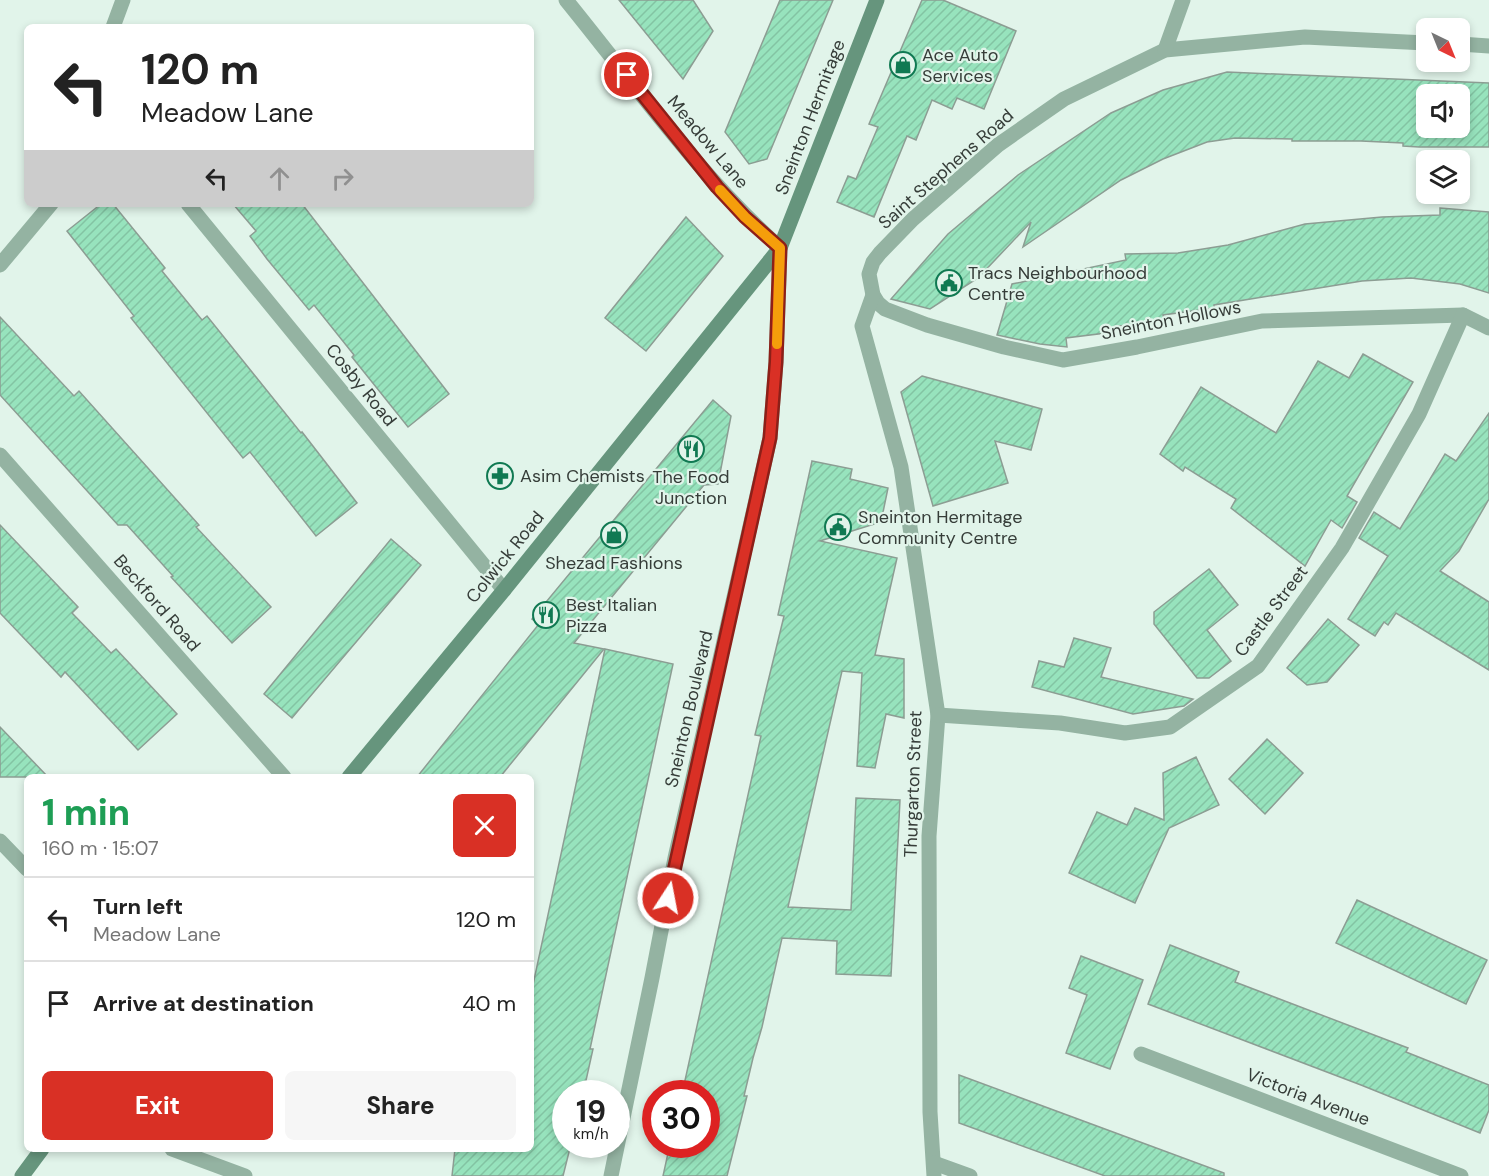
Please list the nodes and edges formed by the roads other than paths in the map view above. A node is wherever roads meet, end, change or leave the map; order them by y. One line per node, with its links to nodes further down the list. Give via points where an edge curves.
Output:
1 (123, 0): 5 (street)
2 (566, 0): 12 (street, Meadow Lane, via 717,187)
3 (877, 0): 12 (street, Sneinton Hermitage)
4 (1183, 0): 9 (street)
5 (114, 24)
6 (1416, 43): 9 (street, Saint Stephens Road, via 1305,38)
7 (1470, 45): 8 (street)
8 (1489, 46)
9 (1165, 50): 14 (street, Saint Stephens Road, via 1064,99 998,145 880,252 869,274)
10 (48, 207): 13 (street)
11 (190, 207): 18 (street, Cosby Road)
12 (780, 248): 18 (street, Colwick Road); 30 (street, Sneinton Boulevard, via 770,438 675,858)
13 (0, 265)
14 (873, 295): 15 (street, Sneinton Hollows, via 885,309 927,325 1063,360 1262,321); 19 (street, Thurgarton Street, via 862,326 901,467)
15 (1462, 315): 16 (street, Sneinton Hollows); 19 (street, Castle Street, via 1419,414 1342,548 1258,666 1170,727 1125,733 1060,723)
16 (1489, 328)
17 (0, 455): 20 (street, Beckford Road)
18 (504, 591): 21 (street, Colwick Road)
19 (938, 715): 27 (street, Thurgarton Street, via 929,836 930,1112)
20 (281, 774)
21 (352, 774)
22 (0, 841): 23 (street)
23 (24, 866)
24 (1141, 1054): 32 (street, Victoria Avenue)
25 (40, 1152): 28 (street)
26 (180, 1152): 29 (street)
27 (934, 1169): 31 (street)
28 (22, 1176)
29 (245, 1176)
30 (611, 1176)
31 (970, 1176)
32 (1461, 1176)

